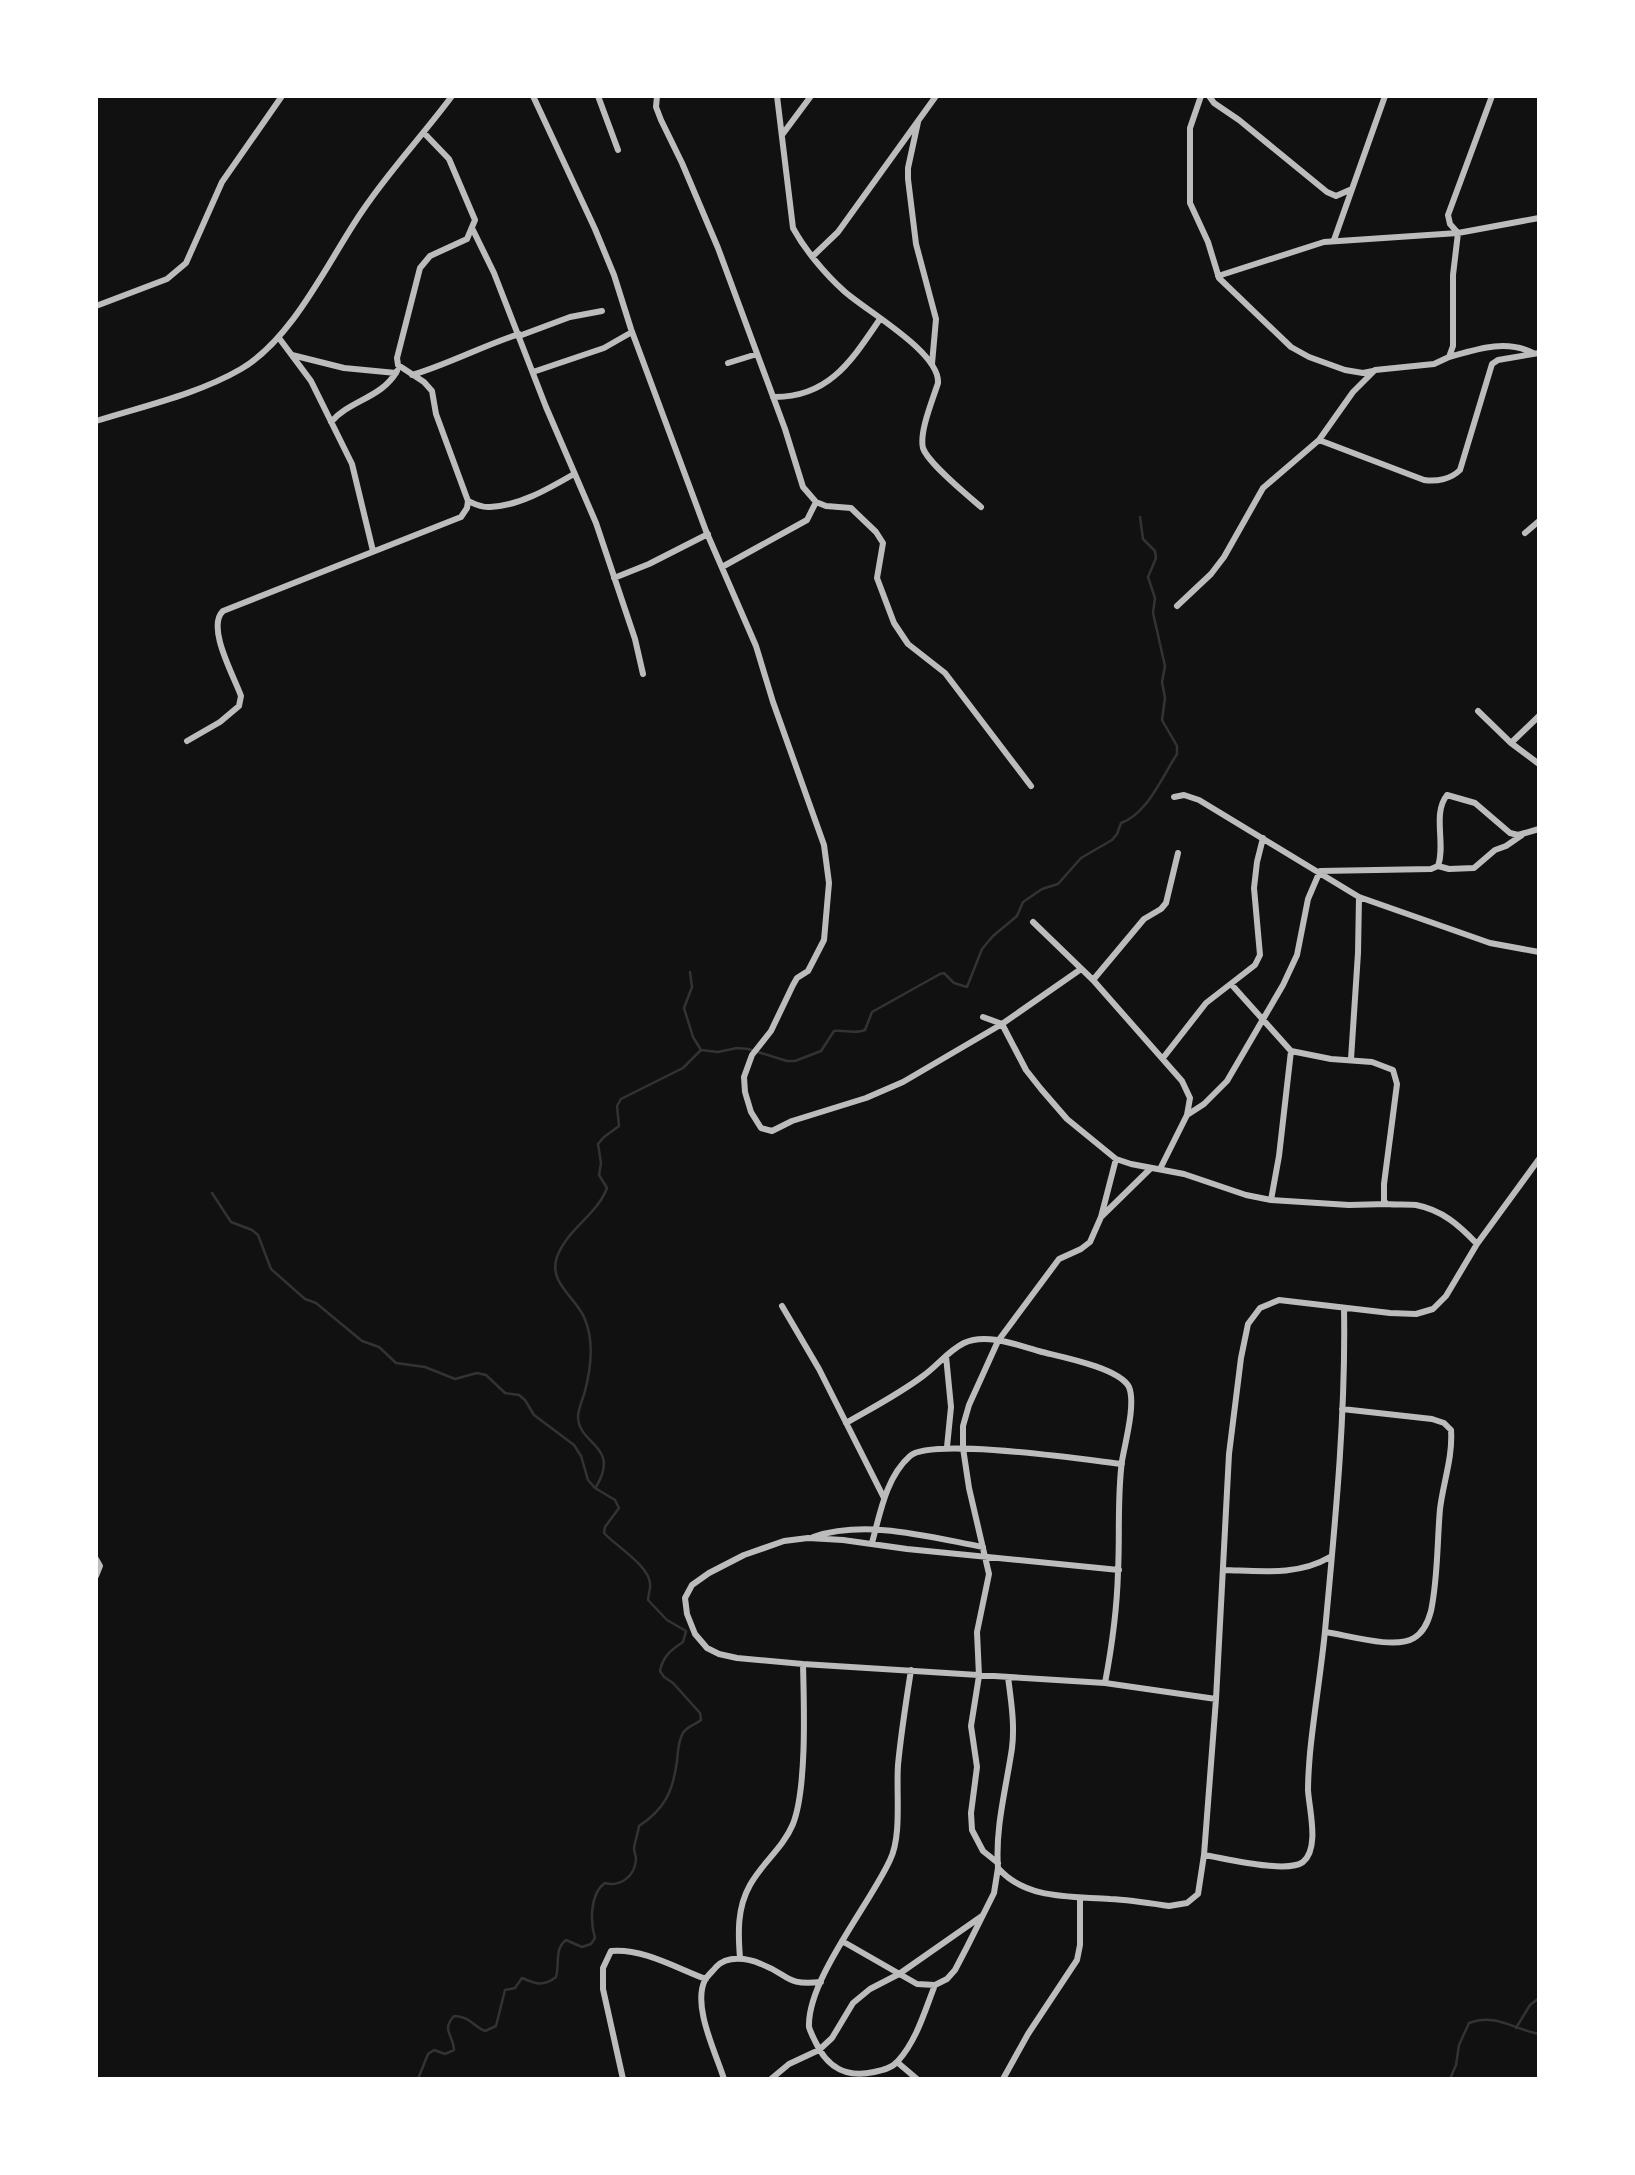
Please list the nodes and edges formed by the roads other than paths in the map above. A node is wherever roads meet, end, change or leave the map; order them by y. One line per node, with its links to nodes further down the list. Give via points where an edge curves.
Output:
1 (282, 96): 24 (street, via 222,182 186,263 167,279)
2 (452, 96): 14 (street)
3 (533, 96): 27 (street, via 595,229)
4 (598, 96): 16 (street)
5 (657, 96): 32 (street, via 661,120 708,224)
6 (777, 96): 15 (street)
7 (811, 96): 15 (street)
8 (936, 96): 13 (street)
9 (1201, 96): 23 (street, via 1190,128 1188,186 1190,203)
10 (1209, 96): 17 (street, via 1327,192 1336,196)
11 (1385, 96): 17 (street)
12 (1492, 96): 20 (street, via 1448,215)
13 (918, 122): 22 (street, via 838,232); 35 (street, via 908,179 916,243 936,319)
14 (424, 133): 19 (street, via 455,169 475,220); 29 (street, via 364,209)
15 (782, 135): 22 (street, via 793,228)
16 (618, 150)
17 (1352, 189): 21 (street)
18 (1539, 218): 20 (street)
19 (473, 230): 28 (street); 36 (street, via 467,239 430,256 420,268)
20 (1458, 233): 21 (street); 33 (street)
21 (1334, 240): 23 (street)
22 (813, 256): 26 (street, via 842,290)
23 (1218, 275): 37 (street, via 1291,347 1345,370)
24 (96, 306)
25 (602, 310): 28 (street)
26 (880, 319): 35 (street); 41 (street, via 852,360 829,382 792,398)
27 (632, 332): 38 (street, via 604,348); 51 (street)
28 (519, 335): 38 (street); 40 (street)
29 (279, 338): 31 (street); 42 (street, via 243,368 198,388)
30 (1537, 353): 33 (street, via 1504,345); 44 (street, via 1492,364 1460,470 1454,476 1424,480)
31 (290, 354): 39 (street, via 344,368); 43 (street, via 311,381)
32 (757, 354): 34 (street); 41 (street)
33 (1449, 357): 37 (street, via 1434,364)
34 (728, 363)
35 (932, 364): 48 (street, via 939,375 923,450)
36 (398, 365): 39 (street); 40 (street)
37 (1375, 370): 44 (street, via 1353,392)
38 (533, 372): 45 (street)
39 (396, 373): 43 (street, via 384,387)
40 (412, 375): 46 (street, via 432,391)
41 (773, 397): 47 (street, via 803,487)
42 (96, 421)
43 (331, 422): 52 (street, via 352,464)
44 (1320, 440): 55 (street, via 1263,488 1224,557)
45 (574, 474): 46 (street, via 514,502 482,507); 54 (street)
46 (468, 501): 52 (street, via 461,517)
47 (817, 502): 53 (street, via 807,520); 62 (street, via 851,508 876,532 883,544 877,578 894,623 908,645 945,673)
48 (981, 507)
49 (1539, 522): 50 (street)
50 (1525, 533)
51 (708, 534): 53 (street); 54 (street)
52 (373, 551): 59 (street, via 219,614 220,641 241,696 239,706)
53 (722, 567): 78 (street, via 756,646 824,845 829,883 824,940 746,1066 745,1091 755,1120 772,1131 866,1098 931,1067)
54 (614, 578): 56 (street)
55 (1177, 606)
56 (643, 674)
57 (1478, 711): 60 (street)
58 (1539, 716): 60 (street)
59 (187, 741)
60 (1511, 743): 61 (street)
61 (1539, 764)
62 (1031, 786)
63 (1174, 797): 66 (street, via 1199,800)
64 (1539, 829): 65 (street)
65 (1522, 835): 68 (street, via 1474,868); 68 (street, via 1505,830 1475,803 1447,795 1440,820)
66 (1263, 838): 69 (street); 75 (street, via 1254,888 1260,955 1255,965)
67 (1178, 853): 74 (street, via 1166,903 1144,919)
68 (1438, 866): 69 (street)
69 (1320, 871): 70 (street); 77 (street, via 1308,899 1297,955)
70 (1359, 897): 72 (street, via 1490,943); 81 (street)
71 (1033, 922): 73 (street)
72 (1539, 952)
73 (1081, 969): 74 (street); 78 (street)
74 (1093, 981): 80 (street)
75 (1231, 984): 77 (street); 80 (street, via 1206,1003)
76 (983, 1017): 78 (street)
77 (1264, 1019): 79 (street); 82 (street, via 1227,1081)
78 (1002, 1024): 83 (street, via 1041,1089 1067,1119)
79 (1291, 1051): 81 (street); 87 (street)
80 (1163, 1058): 82 (street, via 1190,1098)
81 (1351, 1059): 88 (street, via 1393,1070 1397,1084 1384,1184)
82 (1187, 1115): 86 (street)
83 (1116, 1159): 85 (street); 89 (street)
84 (1539, 1159): 90 (street)
85 (1151, 1168): 86 (street); 89 (street)
86 (1160, 1169): 87 (street)
87 (1271, 1200): 88 (street)
88 (1387, 1204): 90 (street, via 1415,1205 1443,1214)
89 (1101, 1217): 93 (street, via 1090,1242 1055,1265)
90 (1477, 1244): 92 (street, via 1433,1309 1416,1314)
91 (782, 1306): 96 (street)
92 (1344, 1308): 95 (street); 109 (street, via 1279,1300 1259,1308 1248,1324 1229,1454)
93 (998, 1341): 94 (street, via 965,1342); 98 (street, via 969,1405); 99 (street, via 1101,1368 1120,1378 1129,1388 1131,1406)
94 (946, 1356): 96 (street, via 924,1376); 97 (street, via 951,1407)
95 (1342, 1409): 106 (street); 111 (street, via 1432,1419 1451,1430 1452,1441 1440,1507 1434,1589 1422,1632 1398,1643)
96 (846, 1423): 100 (street)
97 (947, 1447): 98 (street); 100 (street, via 912,1454 897,1471)
98 (963, 1448): 99 (street); 104 (street)
99 (1122, 1464): 108 (street)
100 (884, 1498): 101 (street)
101 (876, 1531): 102 (street, via 839,1531); 103 (street); 104 (street)
102 (808, 1538): 103 (street); 112 (street, via 744,1555 692,1585 685,1598 695,1634 707,1648 737,1658)
103 (872, 1543): 105 (street)
104 (983, 1547): 105 (street)
105 (985, 1555): 108 (street); 114 (street, via 989,1574 977,1632)
106 (1330, 1556): 109 (street, via 1296,1570); 111 (street)
107 (96, 1559): 110 (street, via 100,1566)
108 (1119, 1570): 116 (street)
109 (1223, 1570): 117 (street)
110 (96, 1576)
111 (1325, 1632): 118 (street, via 1310,1754 1311,1852 1302,1863 1287,1866)
112 (803, 1664): 113 (street); 123 (street, via 800,1780 793,1822 781,1846 750,1885 740,1913)
113 (911, 1670): 114 (street); 122 (street, via 892,1857)
114 (979, 1676): 115 (street); 119 (street, via 971,1726 977,1767 972,1830)
115 (1008, 1677): 116 (street); 119 (street, via 1012,1745 998,1832)
116 (1105, 1683): 117 (street)
117 (1216, 1699): 118 (street)
118 (1204, 1855): 120 (street, via 1198,1894 1187,1903 1169,1906)
119 (998, 1866): 120 (street, via 1021,1886); 121 (street, via 994,1892)
120 (1080, 1898): 134 (street, via 1077,1959)
121 (982, 1916): 124 (street); 127 (street, via 955,1970)
122 (842, 1941): 124 (street); 126 (street)
123 (740, 1958): 125 (street, via 720,1963); 126 (street, via 801,1984)
124 (899, 1974): 127 (street, via 917,1984); 128 (street, via 853,2003)
125 (706, 1979): 130 (street, via 640,1953 611,1951 603,1968 603,1989); 131 (street, via 701,1998)
126 (821, 1982): 128 (street, via 809,2028)
127 (935, 1985): 129 (street, via 916,2034)
128 (819, 2050): 129 (street, via 835,2069 858,2075 885,2070); 132 (street, via 789,2064)
129 (897, 2062): 133 (street)
130 (623, 2079)
131 (724, 2079)
132 (771, 2079)
133 (917, 2079)
134 (1003, 2079)

